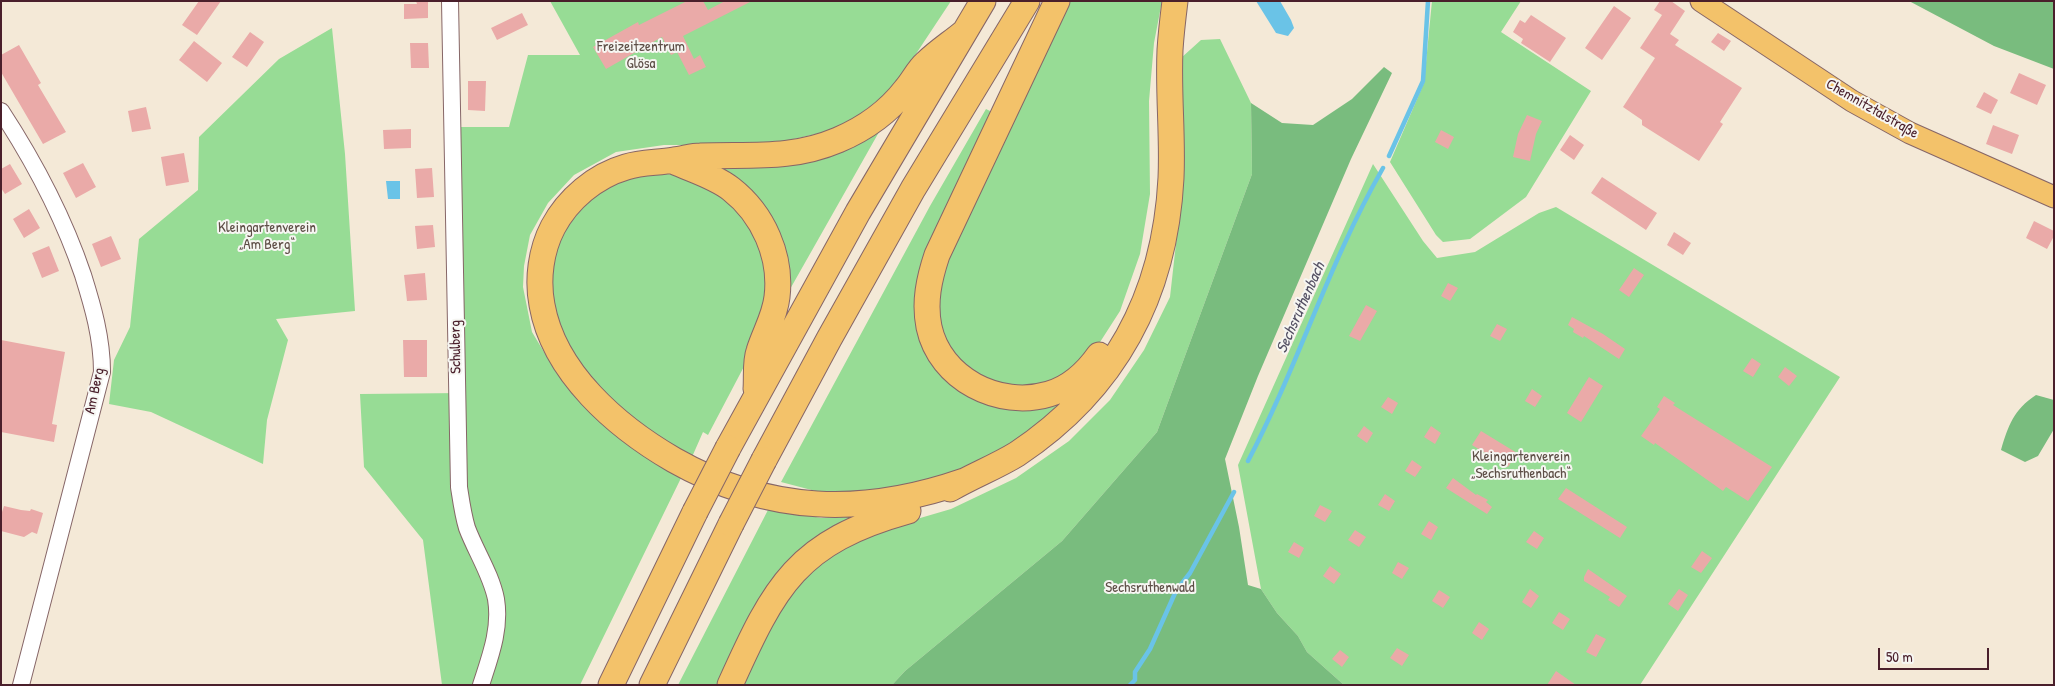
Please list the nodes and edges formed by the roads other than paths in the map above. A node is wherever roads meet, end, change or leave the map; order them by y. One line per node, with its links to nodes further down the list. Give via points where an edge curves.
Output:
1 (450, 1): 15 (street, Schulberg, via 459,487 467,527 496,599 493,649)
2 (983, 1): 7 (highway)
3 (1027, 1): 17 (highway, bridge, via 913,189 829,339 731,524)
4 (1057, 1): 11 (highway, via 937,255 928,290 930,328 944,358 974,387 1012,398 1034,398 1050,394 1078,379 1092,366 1119,324)
5 (1175, 1): 11 (highway, via 1170,52 1168,207 1160,256)
6 (1701, 1): 10 (main road, Chemnitztalstraße, via 1861,106 1910,133)
7 (963, 33): 9 (highway, via 924,64 885,111 840,139 784,154 699,156); 12 (highway)
8 (1, 111): 14 (street, Am Berg, via 42,177 67,231 97,321 102,351 102,372)
9 (673, 161): 12 (highway, via 731,189 747,204 770,243 778,278 777,297 758,352); 13 (highway, via 627,166 600,178 568,204 546,245 540,274 543,313 563,357 592,396 663,454 710,478 763,496 818,504 874,503 927,494)
10 (2054, 197)
11 (1146, 300): 13 (highway, via 1135,325 1091,390 1061,419 1016,454)
12 (756, 394): 16 (highway, bridge)
13 (964, 481): 18 (highway, via 917,509 849,531 810,556 773,598)
14 (21, 685)
15 (481, 685)
16 (610, 685)
17 (652, 685)
18 (730, 685)

